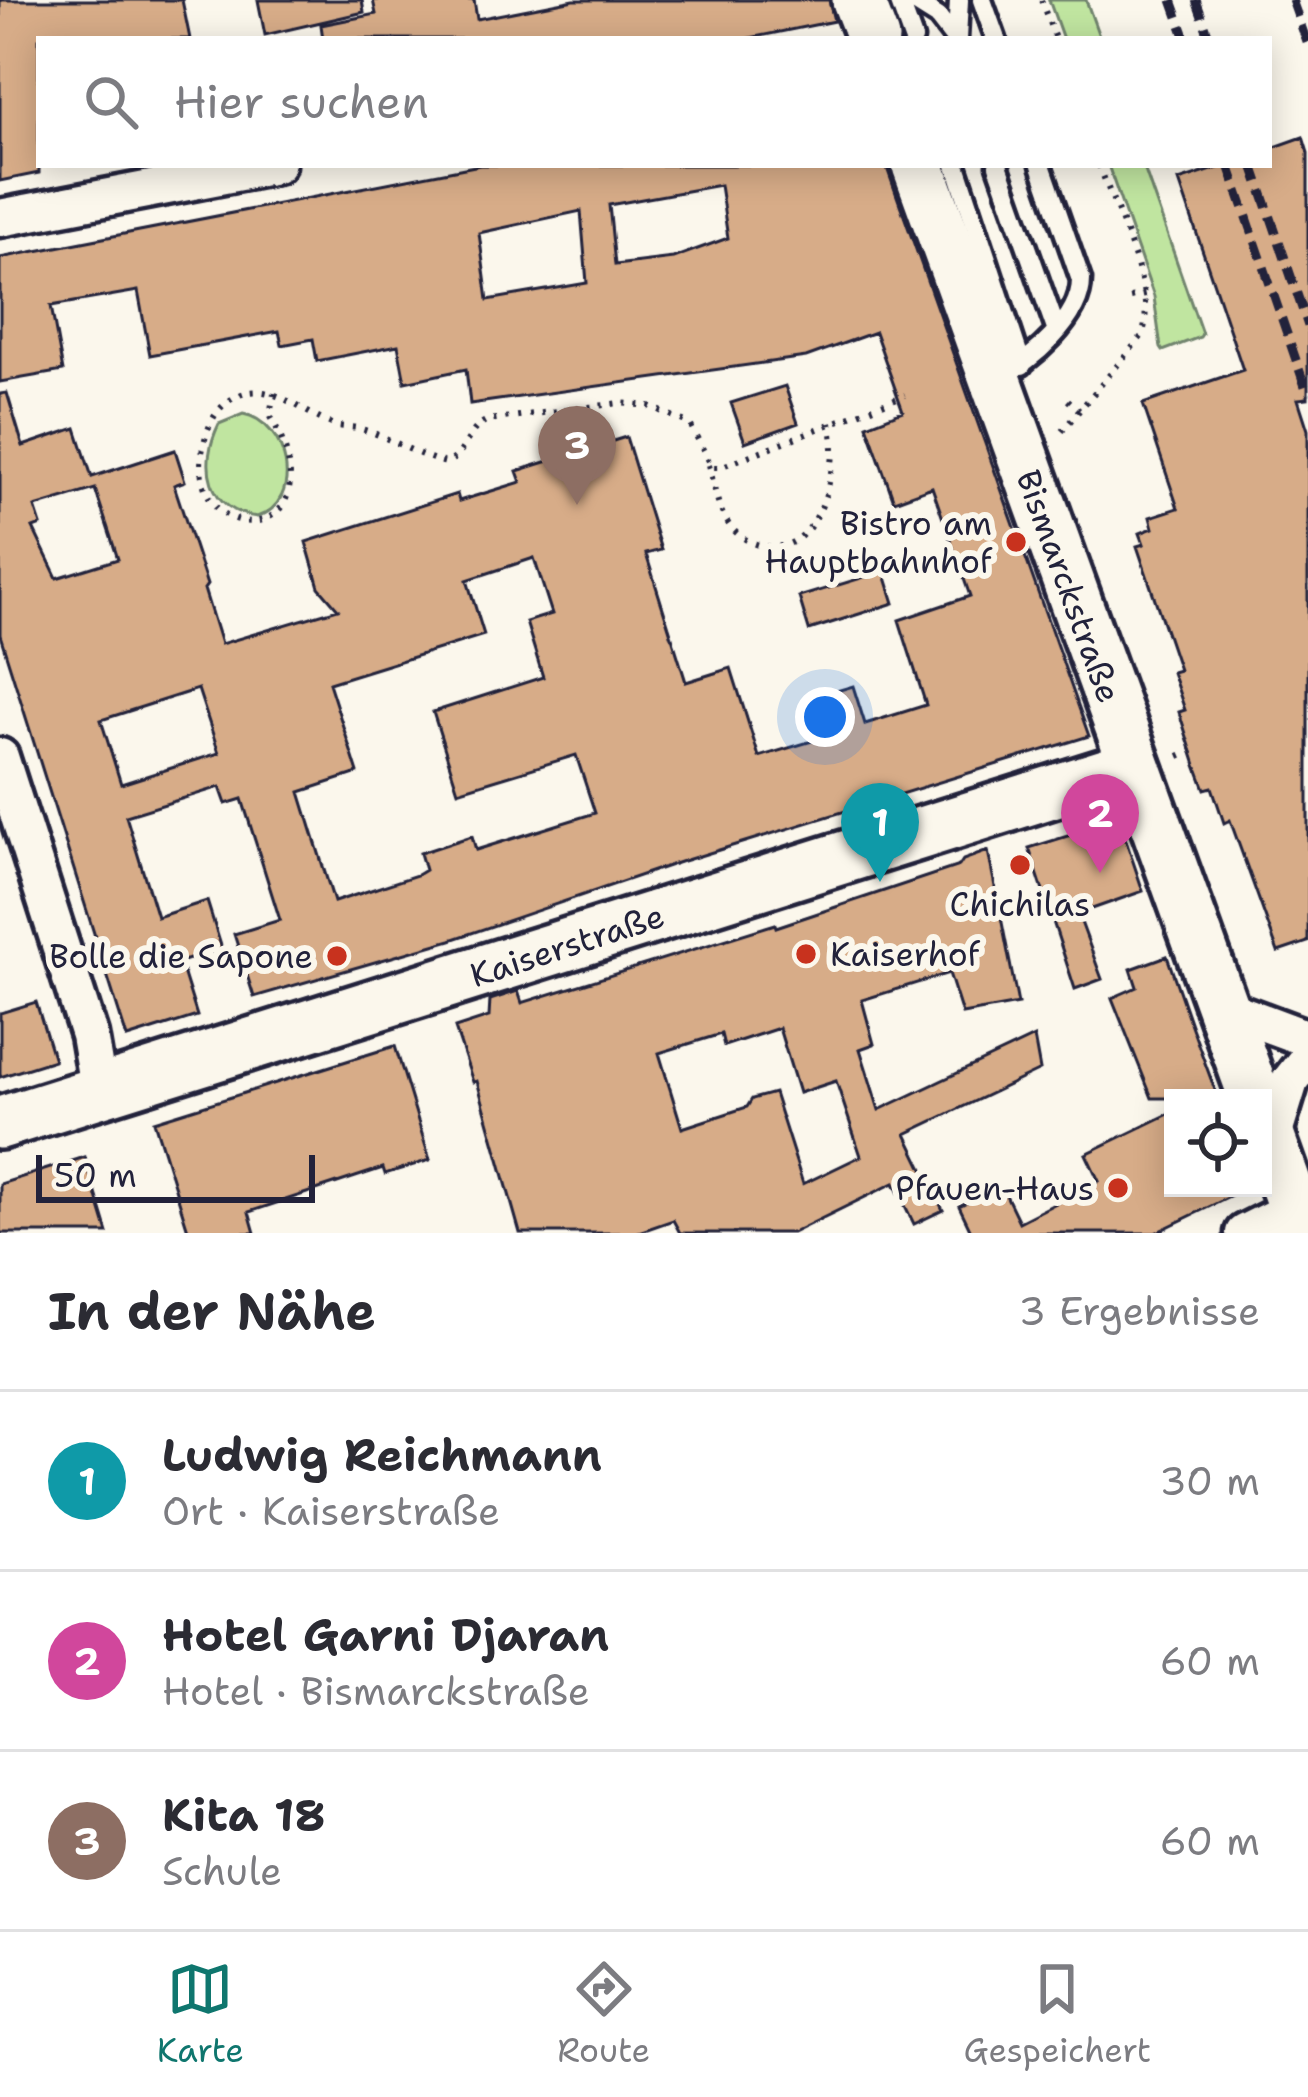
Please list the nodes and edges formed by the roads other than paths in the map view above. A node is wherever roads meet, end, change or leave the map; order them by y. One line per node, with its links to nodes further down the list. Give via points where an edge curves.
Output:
1 (858, 0): 6 (main road)
2 (899, 0): 7 (lane)
3 (910, 0): 8 (lane)
4 (958, 0): 9 (lane)
5 (982, 0): 10 (lane)
6 (871, 36)
7 (912, 36)
8 (954, 36)
9 (956, 36)
10 (995, 36)
11 (260, 168): 16 (street)
12 (919, 168): 18 (main road, Bismarckstraße)
13 (957, 168): 18 (lane)
14 (999, 168): 17 (lane)
15 (1041, 168): 17 (lane, via 1081,280 1076,306)
16 (0, 218)
17 (1056, 329): 18 (lane)
18 (995, 371): 20 (main road, Bismarckstraße)
19 (0, 757): 25 (street, via 89,1035)
20 (1155, 762): 21 (main road, Bismarckstraße); 25 (main road, Kaiserstraße)
21 (1222, 1006): 22 (street); 24 (main road, Bismarckstraße)
22 (1308, 1039)
23 (1308, 1058): 26 (street)
24 (1252, 1089)
25 (99, 1093): 27 (main road, Kaiserstraße)
26 (1272, 1107)
27 (0, 1123)
28 (1272, 1145): 29 (main road, Bismarckstraße)
29 (1299, 1220): 30 (street)
30 (1244, 1233)

